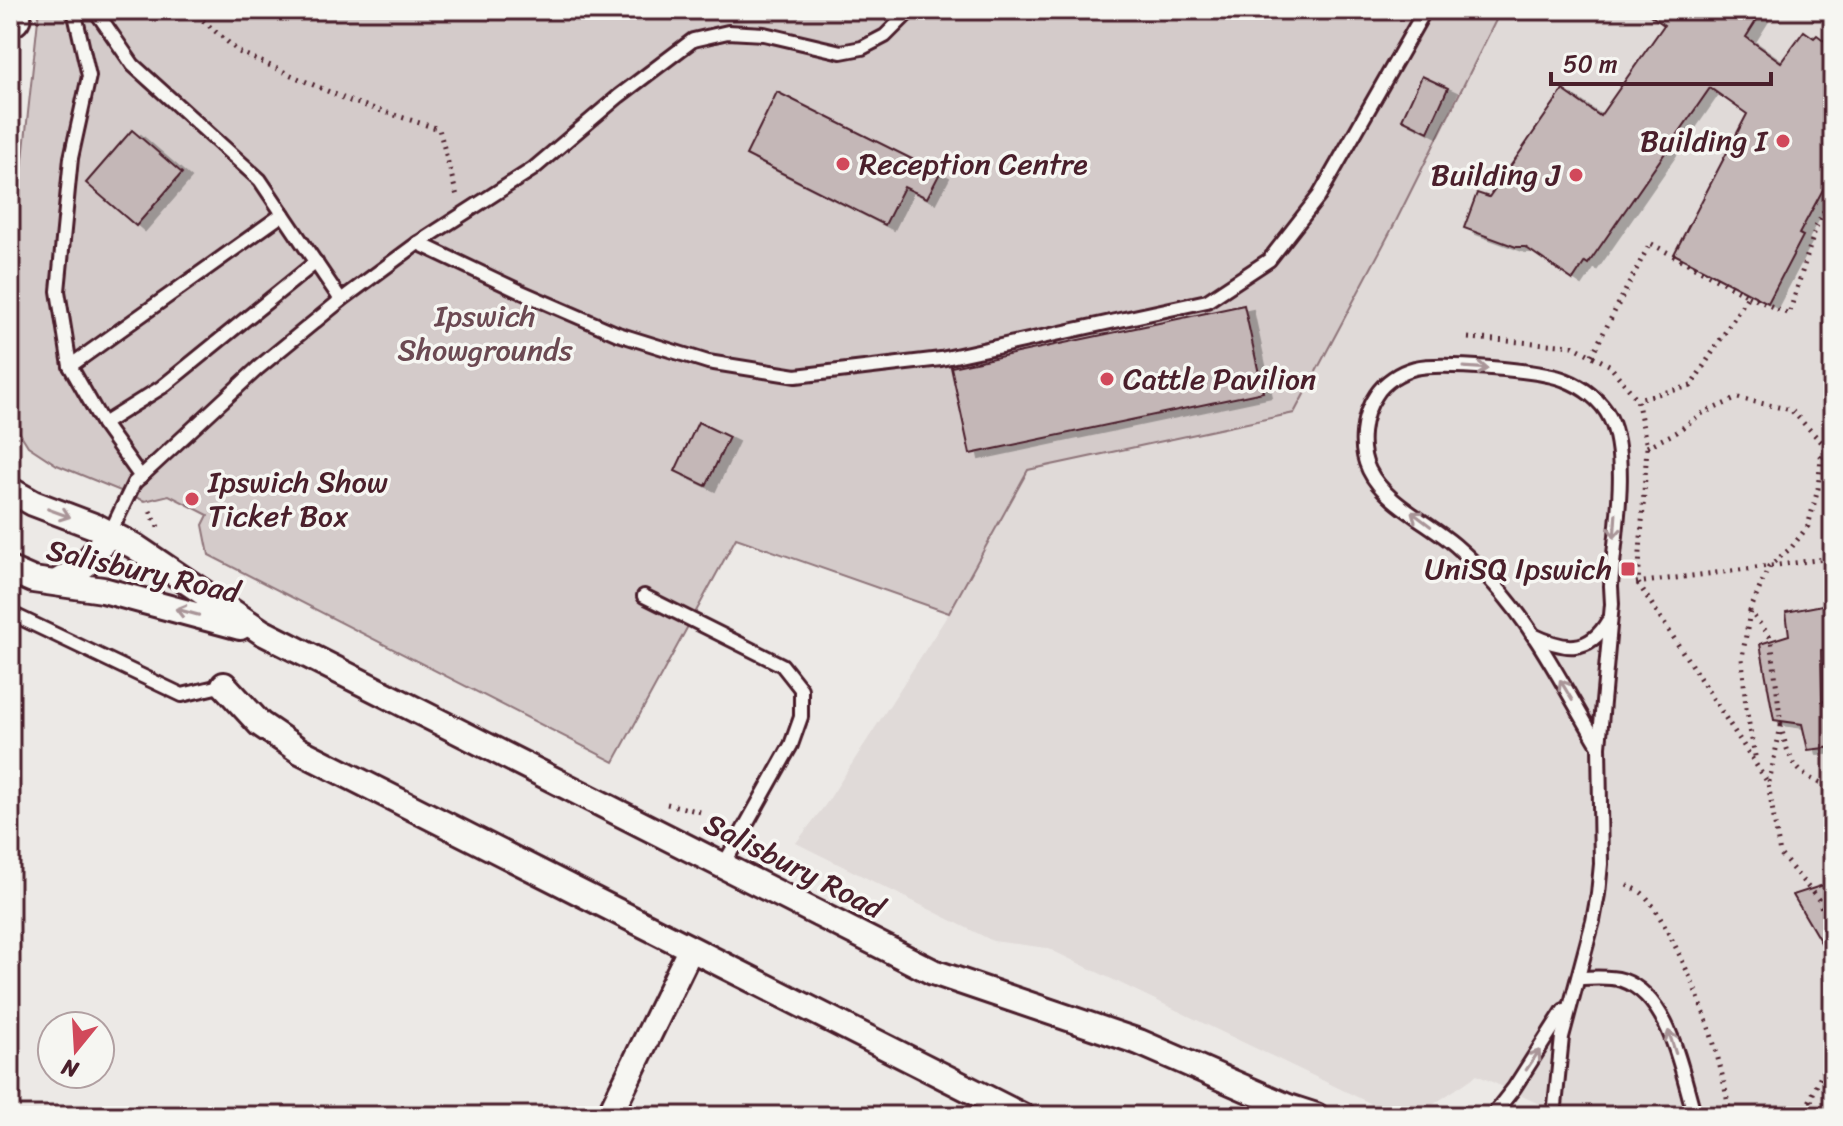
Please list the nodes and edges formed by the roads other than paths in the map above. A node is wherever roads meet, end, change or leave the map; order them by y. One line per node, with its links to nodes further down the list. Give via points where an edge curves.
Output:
1 (11, 10): 6 (main road)
2 (74, 10): 11 (lane, via 89,76 71,158 58,291)
3 (95, 10): 7 (lane, via 133,65 260,180)
4 (911, 10): 8 (lane, via 885,36 841,52 764,34 728,32 693,40 533,169)
5 (1425, 10): 8 (lane, via 1319,196 1269,260 1207,301 941,359 796,376 708,362 618,334)
6 (10, 16)
7 (283, 214): 9 (lane); 11 (lane)
8 (418, 243): 10 (lane)
9 (316, 262): 10 (lane); 12 (lane, via 162,387)
10 (341, 300): 13 (lane, via 231,391)
11 (70, 366): 12 (lane)
12 (103, 424): 13 (lane)
13 (141, 477): 15 (lane, via 127,494)
14 (10, 490): 15 (street, Salisbury Road, one-way to 15)
15 (110, 533): 17 (street, via 85,565); 21 (street, Salisbury Road)
16 (10, 570): 17 (street, Salisbury Road)
17 (57, 582): 21 (street, Salisbury Road, one-way to 17)
18 (644, 596): 25 (lane, via 782,665 801,689 801,717 791,745)
19 (10, 613): 23 (lane, via 182,695)
20 (1609, 619): 22 (lane, via 1592,641 1581,646); 22 (lane, one-way to 20, via 1495,585 1385,492 1369,471 1362,448 1365,419 1376,394 1394,376 1433,366 1545,373 1595,398 1609,416 1620,466); 24 (lane)
21 (262, 632): 25 (street, Salisbury Road)
22 (1533, 635): 24 (lane, one-way to 22)
23 (224, 685): 26 (street, via 260,724 300,751)
24 (1599, 746): 27 (lane, via 1600,873)
25 (723, 866): 29 (street, Salisbury Road, via 933,972 1139,1042)
26 (690, 950): 30 (street); 31 (street)
27 (1579, 978): 28 (lane); 35 (lane, one-way to 27, via 1669,1031 1654,1002 1619,979)
28 (1570, 1001): 33 (lane, one-way to 28); 34 (lane, via 1557,1065)
29 (1293, 1112): 32 (street, Salisbury Road)
30 (609, 1116)
31 (1022, 1116)
32 (1316, 1116)
33 (1492, 1116)
34 (1554, 1116)
35 (1695, 1116)

